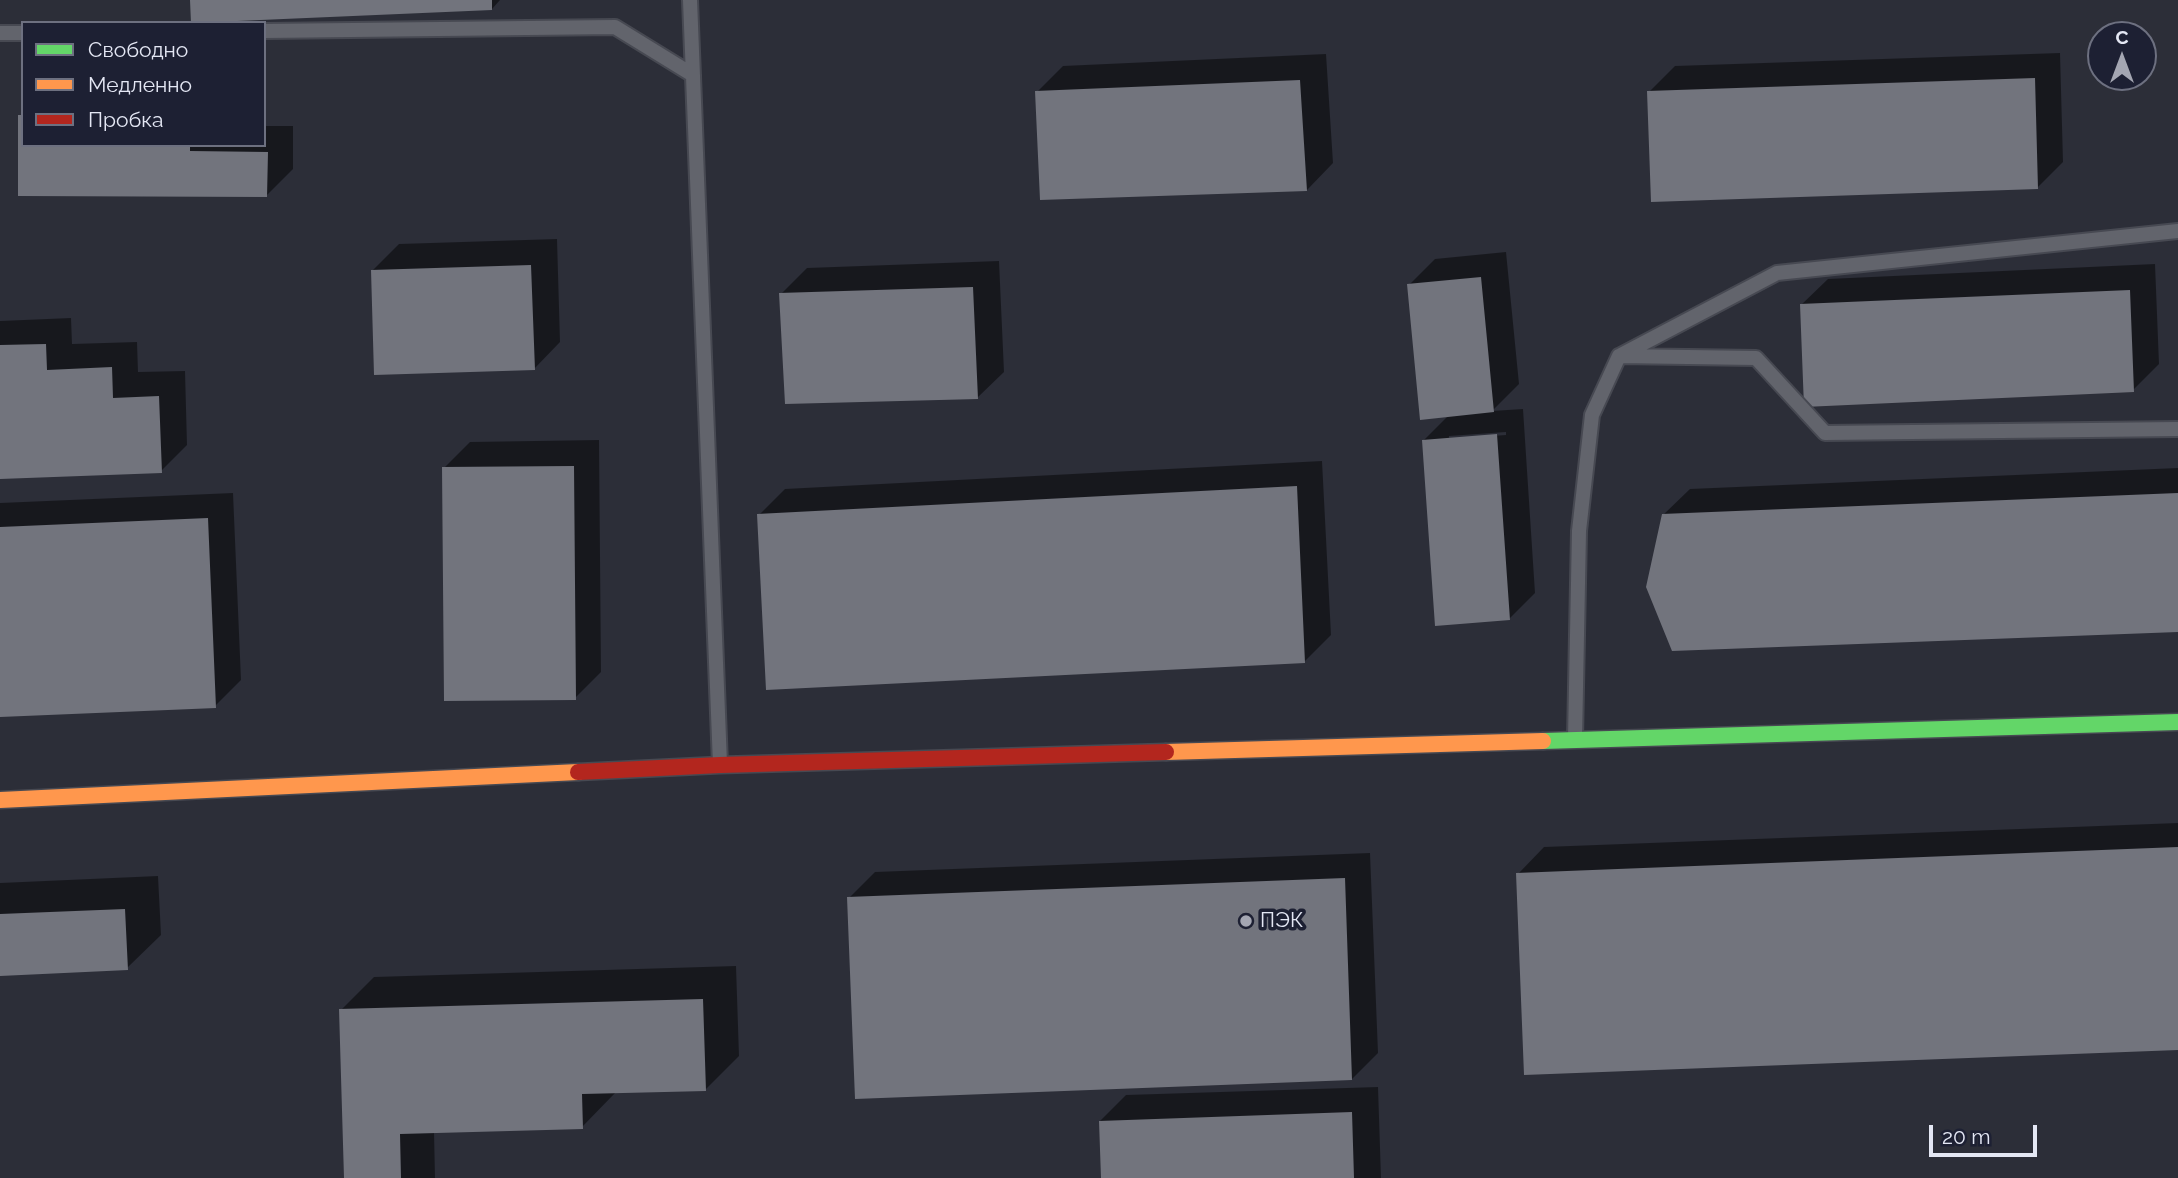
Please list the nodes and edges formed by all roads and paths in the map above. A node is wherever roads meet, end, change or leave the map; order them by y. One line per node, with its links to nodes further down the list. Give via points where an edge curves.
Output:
1 (690, 0): 5 (lane)
2 (266, 31): 5 (lane, via 615,27)
3 (0, 33): 4 (lane)
4 (21, 33)
5 (693, 75): 11 (lane)
6 (2178, 231): 7 (lane, via 1777,273)
7 (1619, 356): 8 (lane, via 1756,358 1825,433); 10 (lane, via 1592,415 1579,531)
8 (2178, 429)
9 (2178, 722): 10 (street)
10 (1575, 740): 11 (street)
11 (720, 765): 12 (street)
12 (0, 800)

